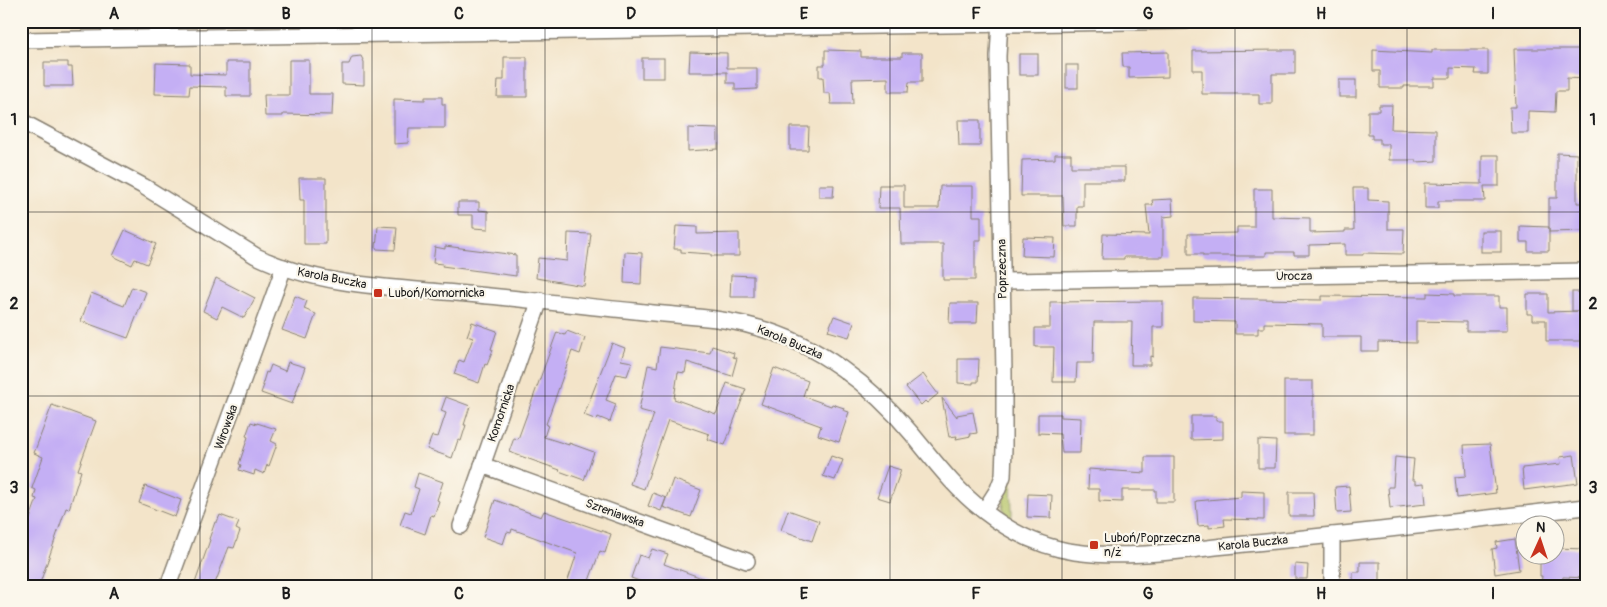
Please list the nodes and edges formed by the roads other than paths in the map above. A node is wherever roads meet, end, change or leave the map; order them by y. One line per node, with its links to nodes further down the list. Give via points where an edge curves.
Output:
1 (1187, 21): 2 (street)
2 (999, 23): 3 (street); 7 (street, Poprzeczna)
3 (21, 40)
4 (21, 120): 5 (street, Karola Buczka, via 129,178 256,256)
5 (284, 268): 8 (street, Karola Buczka, via 364,285); 15 (street, Wirowska)
6 (1586, 271): 7 (street, Urocza)
7 (1003, 281): 11 (street, Poprzeczna, via 1003,476)
8 (540, 300): 9 (street, Komornicka); 11 (street, Karola Buczka, via 741,323 807,348 839,367 884,404 959,490)
9 (482, 465): 12 (street, Komornicka); 14 (street, Szreniawska)
10 (1586, 507): 13 (street, Karola Buczka)
11 (984, 511): 13 (street, Karola Buczka, via 1030,541 1094,554 1162,552)
12 (461, 526)
13 (1332, 535): 16 (street)
14 (747, 561)
15 (168, 586)
16 (1332, 586)

